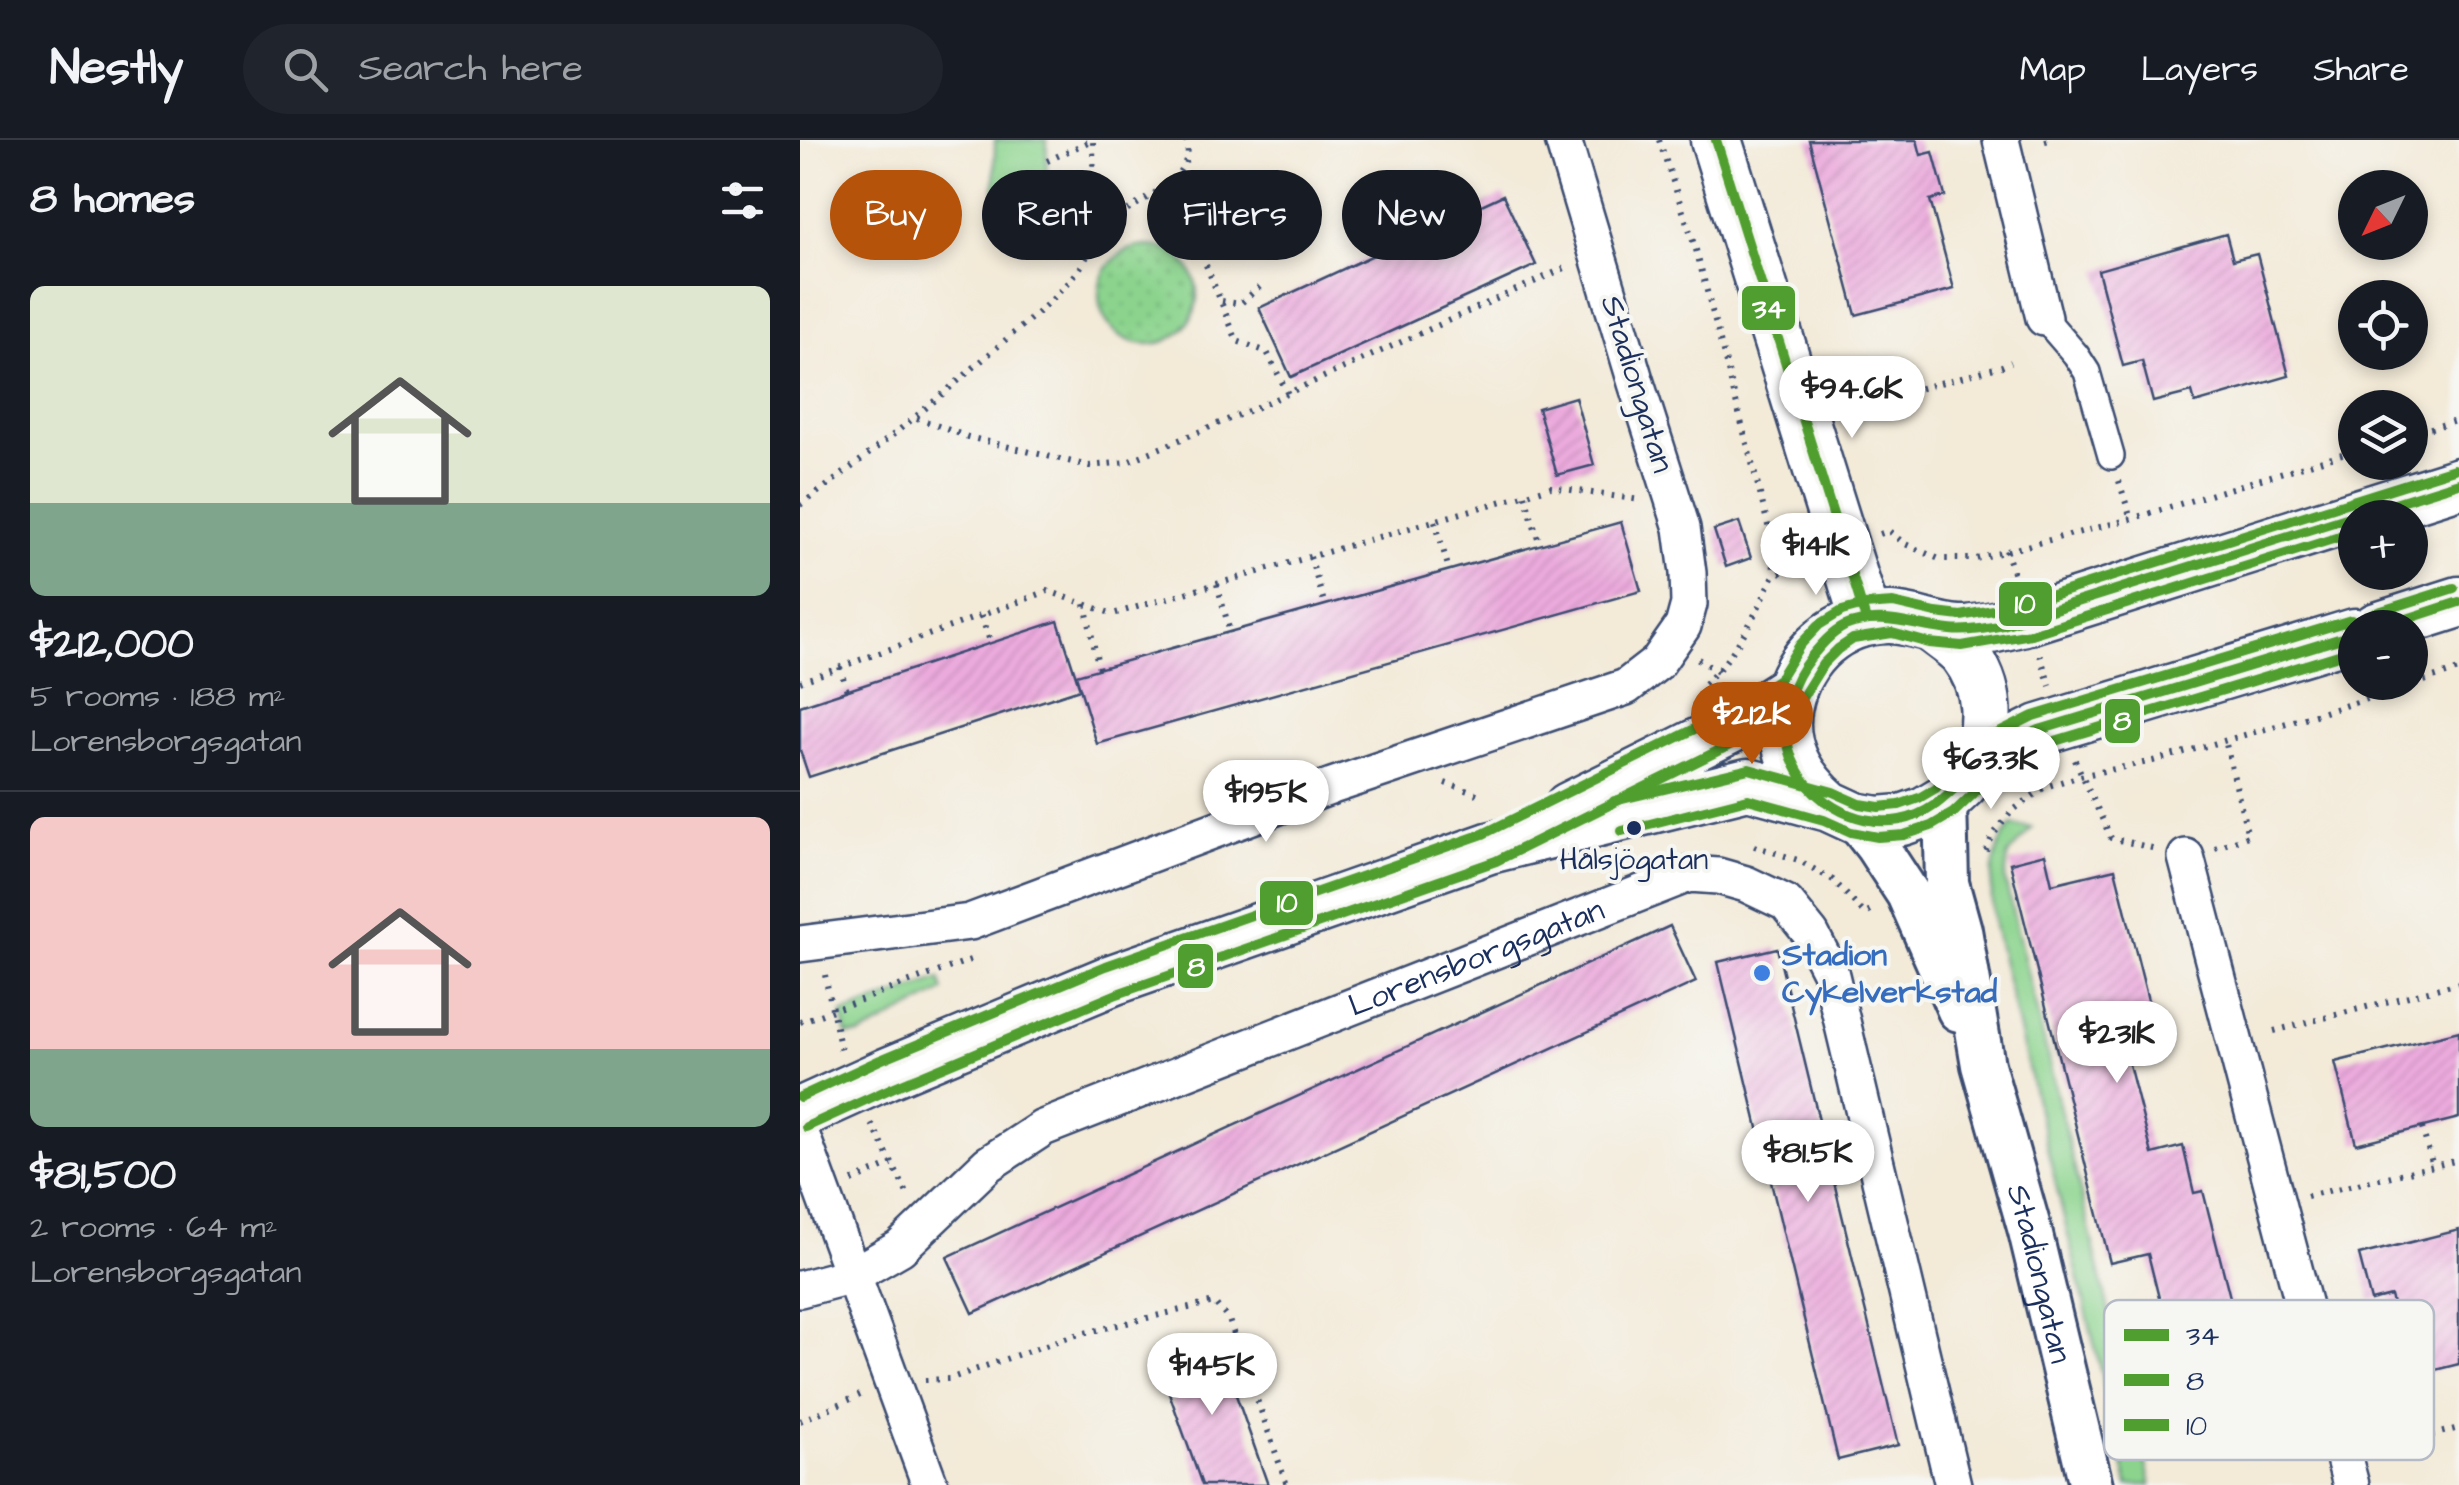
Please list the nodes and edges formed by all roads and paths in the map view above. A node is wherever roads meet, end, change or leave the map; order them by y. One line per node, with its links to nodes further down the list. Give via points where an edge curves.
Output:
1 (1093, 140): 8 (path); 9 (path)
2 (1185, 140): 10 (path, via 1189,149)
3 (1564, 140): 11 (street, Stadiongatan)
4 (1659, 140): 7 (path)
5 (2001, 140): 16 (street)
6 (1698, 146): 7 (path); 32 (main road)
7 (1665, 158): 36 (path, via 1697,253)
8 (1046, 161)
9 (1093, 170)
10 (1180, 170)
11 (1598, 255): 18 (path); 27 (street, Stadiongatan)
12 (1085, 260): 20 (path, via 1036,314)
13 (1204, 260): 15 (path)
14 (1265, 282): 15 (path, via 1240,304)
15 (1220, 300): 18 (path, via 1238,341 1268,352)
16 (2044, 318): 24 (street, via 2087,372)
17 (2011, 362): 19 (path)
18 (1288, 394): 20 (path, via 1127,462 1089,466)
19 (1858, 405)
20 (917, 418): 28 (path)
21 (2459, 420): 22 (path)
22 (2428, 429)
23 (2338, 455): 29 (path)
24 (2111, 456): 29 (path)
25 (2459, 484): 43 (main road)
26 (1524, 495): 27 (path, via 1551,487); 30 (path); 31 (path)
27 (1674, 504): 67 (street, Stadiongatan, via 1689,604 1683,626 1657,663 1626,686 1332,786 970,922)
28 (800, 505)
29 (2130, 518): 33 (path)
30 (1436, 521): 34 (path); 35 (path)
31 (1540, 545)
32 (1843, 548): 33 (path, via 1889,531 1939,558 1976,559); 36 (path); 44 (main road)
33 (2006, 550): 43 (path)
34 (1310, 557): 37 (path); 40 (path)
35 (1450, 570)
36 (1774, 574): 53 (path, via 1740,638)
37 (1218, 584): 39 (path, via 1113,614); 46 (path)
38 (2459, 602): 41 (main road)
39 (1085, 604): 42 (path, via 1048,591); 50 (path)
40 (1325, 605)
41 (2428, 612)
42 (981, 616): 48 (path); 49 (path)
43 (2028, 618): 45 (main road, via 1962,631); 56 (path)
44 (1866, 620): 45 (main road, via 1893,618); 55 (main road, via 1828,637)
45 (1934, 628): 59 (main road, via 1963,652 1988,710 1985,739)
46 (1230, 632)
47 (2338, 639): 56 (main road)
48 (990, 644)
49 (840, 667): 52 (path); 54 (path)
50 (1098, 669)
51 (2459, 670): 57 (path)
52 (800, 682)
53 (1704, 684)
54 (847, 690)
55 (1790, 690): 60 (main road, via 1784,716 1795,767 1809,789); 62 (main road, via 1732,727)
56 (2062, 723): 58 (path); 59 (main road, via 1995,752)
57 (2226, 740): 58 (path); 63 (path, via 2248,836)
58 (2080, 776): 63 (path, via 2111,838); 64 (path, via 2045,788 2012,812)
59 (1960, 783): 60 (main road, via 1925,812 1902,820 1878,822); 73 (street, Stadiongatan, via 1947,884)
60 (1842, 812): 62 (main road, via 1748,784); 73 (street, Stadiongatan, via 1876,845 1908,894)
61 (1754, 846): 65 (path, via 1833,880)
62 (1489, 848): 74 (main road, via 1112,980)
63 (2186, 858): 82 (street)
64 (1983, 864)
65 (1865, 914)
66 (991, 953): 69 (path)
67 (811, 955): 69 (path)
68 (2459, 983): 71 (path)
69 (832, 1009): 70 (path); 72 (path)
70 (800, 1022)
71 (2274, 1032)
72 (841, 1053)
73 (1983, 1065): 95 (street, Stadiongatan)
74 (800, 1114)
75 (870, 1118): 79 (path)
76 (2422, 1128): 80 (path)
77 (800, 1131): 84 (street)
78 (2459, 1160): 80 (path)
79 (892, 1164): 81 (path); 83 (path)
80 (2433, 1166): 82 (path)
81 (846, 1183)
82 (2277, 1204): 86 (street)
83 (914, 1208)
84 (853, 1275): 85 (street, Lorensborgsgatan); 87 (street); 94 (street, Lorensborgsgatan, via 900,1248 988,1164 1043,1128 1689,874 1718,876 1786,904 1830,971)
85 (800, 1289)
86 (2302, 1300)
87 (892, 1382): 88 (path); 92 (street); 93 (path, via 949,1379 1068,1338 1214,1302 1229,1320)
88 (800, 1421)
89 (2459, 1428): 90 (path)
90 (2434, 1434)
91 (2344, 1460): 96 (street)
92 (930, 1485)
93 (1287, 1485)
94 (1953, 1485)
95 (2091, 1485)
96 (2351, 1485)

